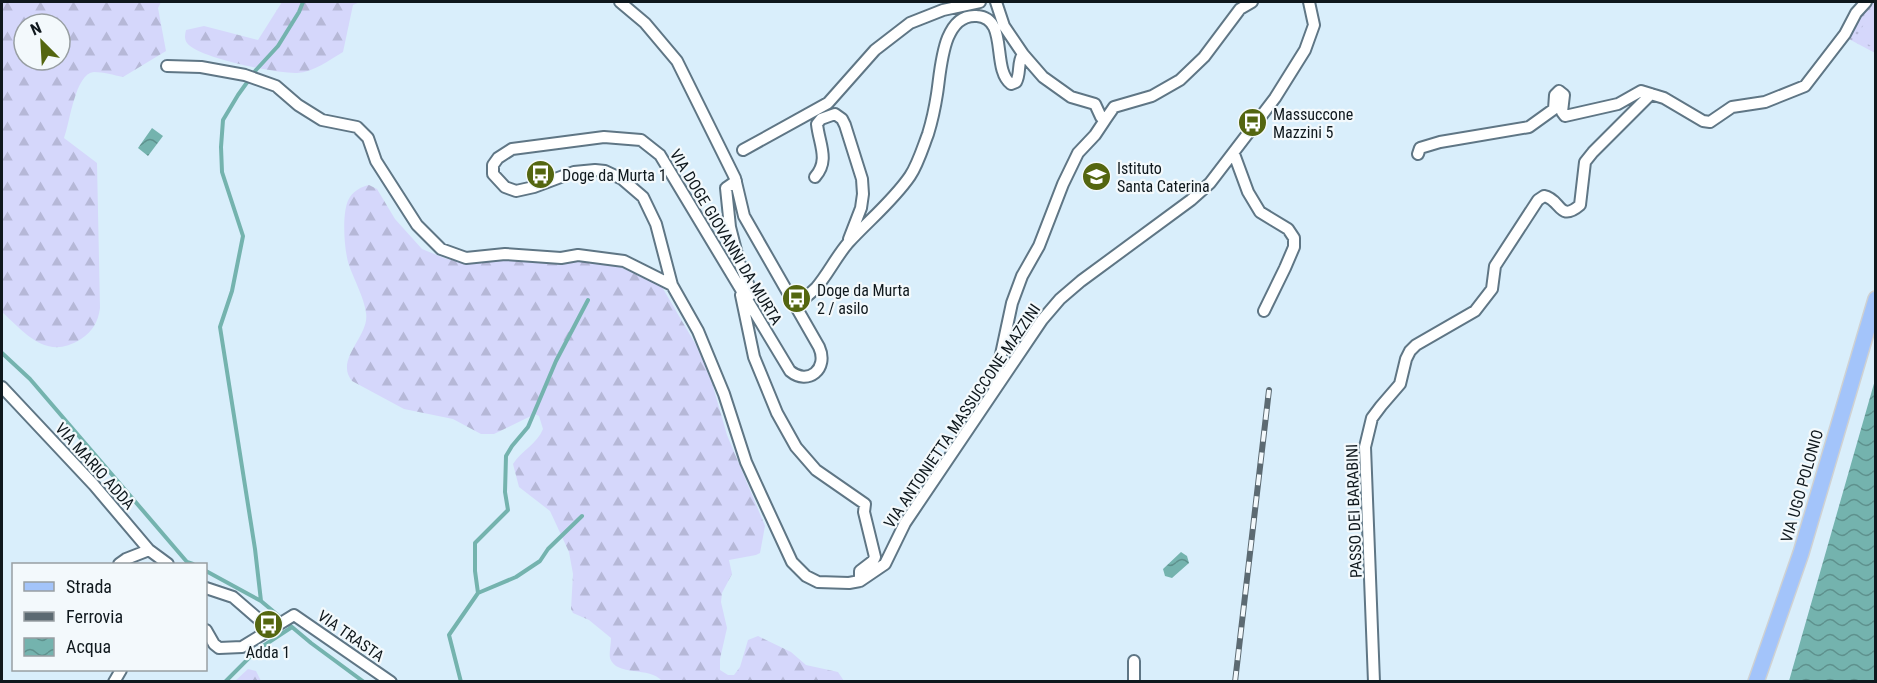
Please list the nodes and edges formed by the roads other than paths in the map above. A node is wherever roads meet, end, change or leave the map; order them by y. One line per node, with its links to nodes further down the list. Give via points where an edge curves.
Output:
1 (620, 2): 15 (street, VIA DOGE GIOVANNI DA MURTA, via 645,23 677,61)
2 (980, 2): 11 (street, via 910,23 875,50 828,103)
3 (996, 2): 7 (street, via 1004,26)
4 (1252, 2): 10 (street, via 1240,9 1204,57 1180,80 1152,96 1114,107)
5 (1309, 2): 12 (street, VIA ANTONIETTA MASSUCCONE MAZZINI, via 1314,25 1305,50)
6 (1866, 2): 9 (street, via 1805,86 1765,102 1732,107 1710,122)
7 (1023, 54): 10 (street, via 1062,92 1095,104); 16 (street, via 1019,77 1011,84 1001,70 996,33 989,20 978,15 959,22 947,39 928,133 915,167)
8 (167, 66): 17 (street, via 245,75 276,86 322,120 357,127 368,138 376,161 417,225 441,249 466,258 578,255 624,261)
9 (1651, 94): 13 (street, via 1641,91 1618,104 1568,116 1562,112 1564,95 1559,91 1552,111 1529,127 1440,142 1420,148); 34 (street, PASSO DEI BARABINI, via 1585,162 1580,205 1568,212 1550,197 1538,200 1495,266 1492,289 1474,311 1410,351 1400,384 1372,418 1365,447)
10 (1105, 120): 23 (street, via 1078,153 1039,246 1022,276 1012,303)
11 (743, 150)
12 (1234, 154): 21 (street, via 1260,212 1288,229 1294,238 1294,247); 23 (street, VIA ANTONIETTA MASSUCCONE MAZZINI, via 1191,200 1060,300)
13 (1418, 154)
14 (815, 177): 16 (street, via 824,156 817,124 835,114 845,125 862,179 859,215)
15 (736, 181): 18 (street, via 726,188 730,226 751,291); 20 (street, VIA DOGE GIOVANNI DA MURTA, via 744,216)
16 (847, 245): 20 (street, via 815,288)
17 (672, 285): 18 (street, VIA DOGE GIOVANNI DA MURTA, via 656,224 643,197 633,187 605,171 586,169 516,191 495,177 493,169 498,158 518,148 604,137 641,140 660,155); 27 (street, VIA DOGE GIOVANNI DA MURTA, via 698,331 746,462 792,562 818,582)
18 (744, 296): 20 (street, VIA DOGE GIOVANNI DA MURTA, via 790,371 806,376 820,369 822,355); 27 (street, via 741,298 754,357 796,447 816,470 865,504 875,556 860,572)
19 (1875, 298): 35 (main road, VIA UGO POLONIO, via 1801,553)
20 (795, 306)
21 (1264, 311)
22 (2, 387): 24 (street, VIA MARIO ADDA)
23 (992, 395): 27 (street, VIA ANTONIETTA MASSUCCONE MAZZINI, via 906,523 885,564)
24 (149, 550): 25 (street); 26 (street, VIA MARIO ADDA)
25 (120, 563)
26 (167, 563)
27 (860, 581)
28 (207, 588): 29 (street, via 233,597)
29 (270, 629): 30 (street, via 242,647 229,649 213,644); 32 (street, VIA TRASTA, via 294,615)
30 (207, 632)
31 (1134, 662): 33 (street)
32 (391, 681)
33 (1134, 681)
34 (1374, 681)
35 (1756, 681)

